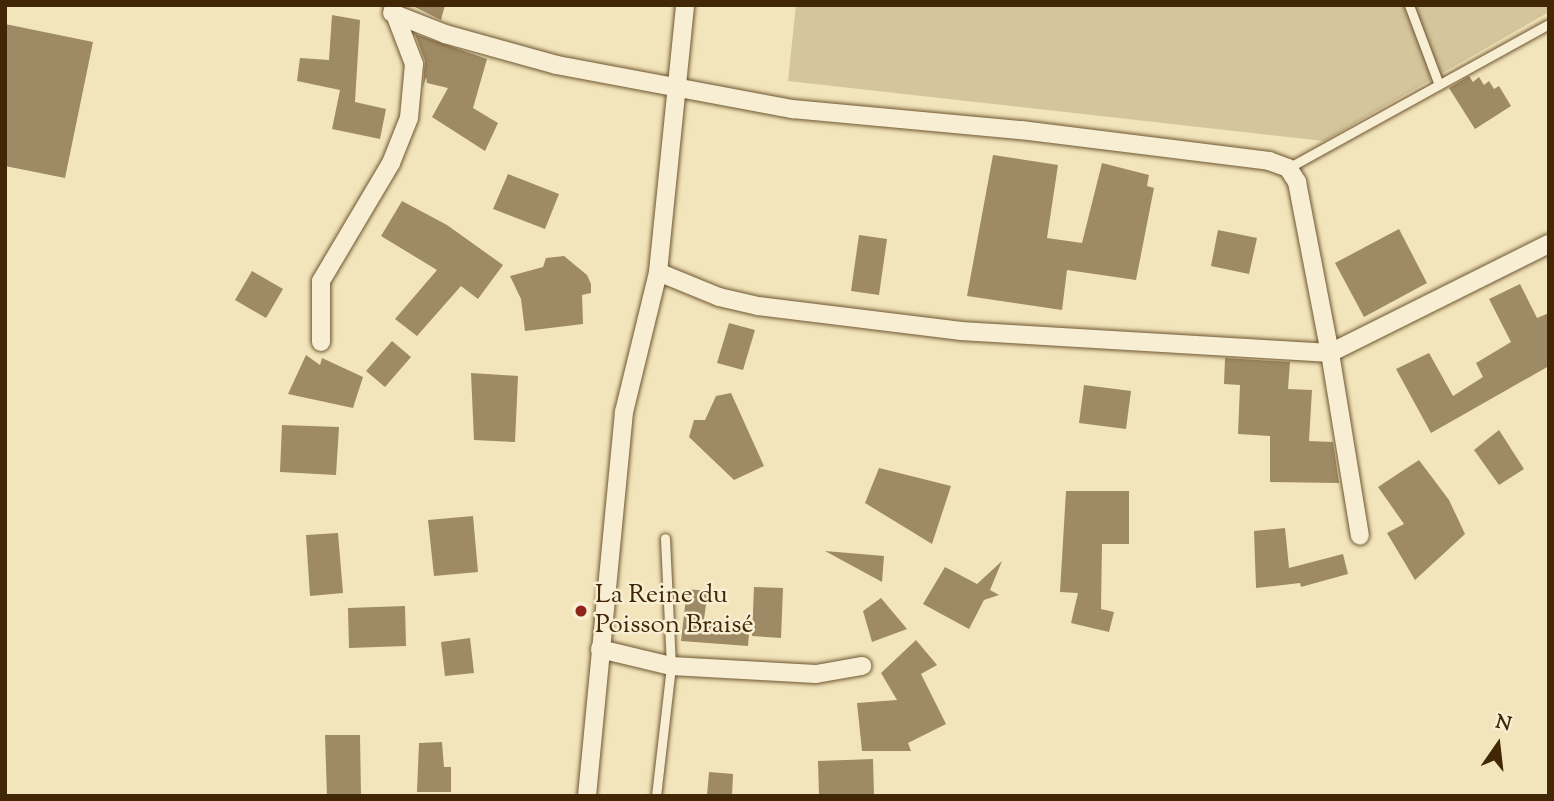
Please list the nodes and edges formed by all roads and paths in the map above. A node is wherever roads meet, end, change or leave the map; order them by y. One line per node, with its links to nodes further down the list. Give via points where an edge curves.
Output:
1 (685, 5): 6 (street)
2 (1409, 5): 5 (lane)
3 (393, 9): 6 (street, via 444,34 557,65); 10 (street, via 414,64 409,118 391,163 321,281)
4 (1549, 24): 5 (lane)
5 (1439, 85): 7 (lane)
6 (679, 88): 7 (street, via 793,109 1034,132 1269,161); 9 (street)
7 (1288, 168): 11 (street, via 1297,182)
8 (1549, 244): 11 (street)
9 (658, 272): 11 (street, via 719,297 758,306 961,331); 14 (street, via 624,412)
10 (321, 342)
11 (1330, 353): 12 (street)
12 (1360, 536)
13 (666, 538): 15 (lane)
14 (600, 649): 15 (street); 17 (street)
15 (671, 666): 16 (street, via 816,674); 18 (lane)
16 (862, 666)
17 (587, 796)
18 (656, 796)

